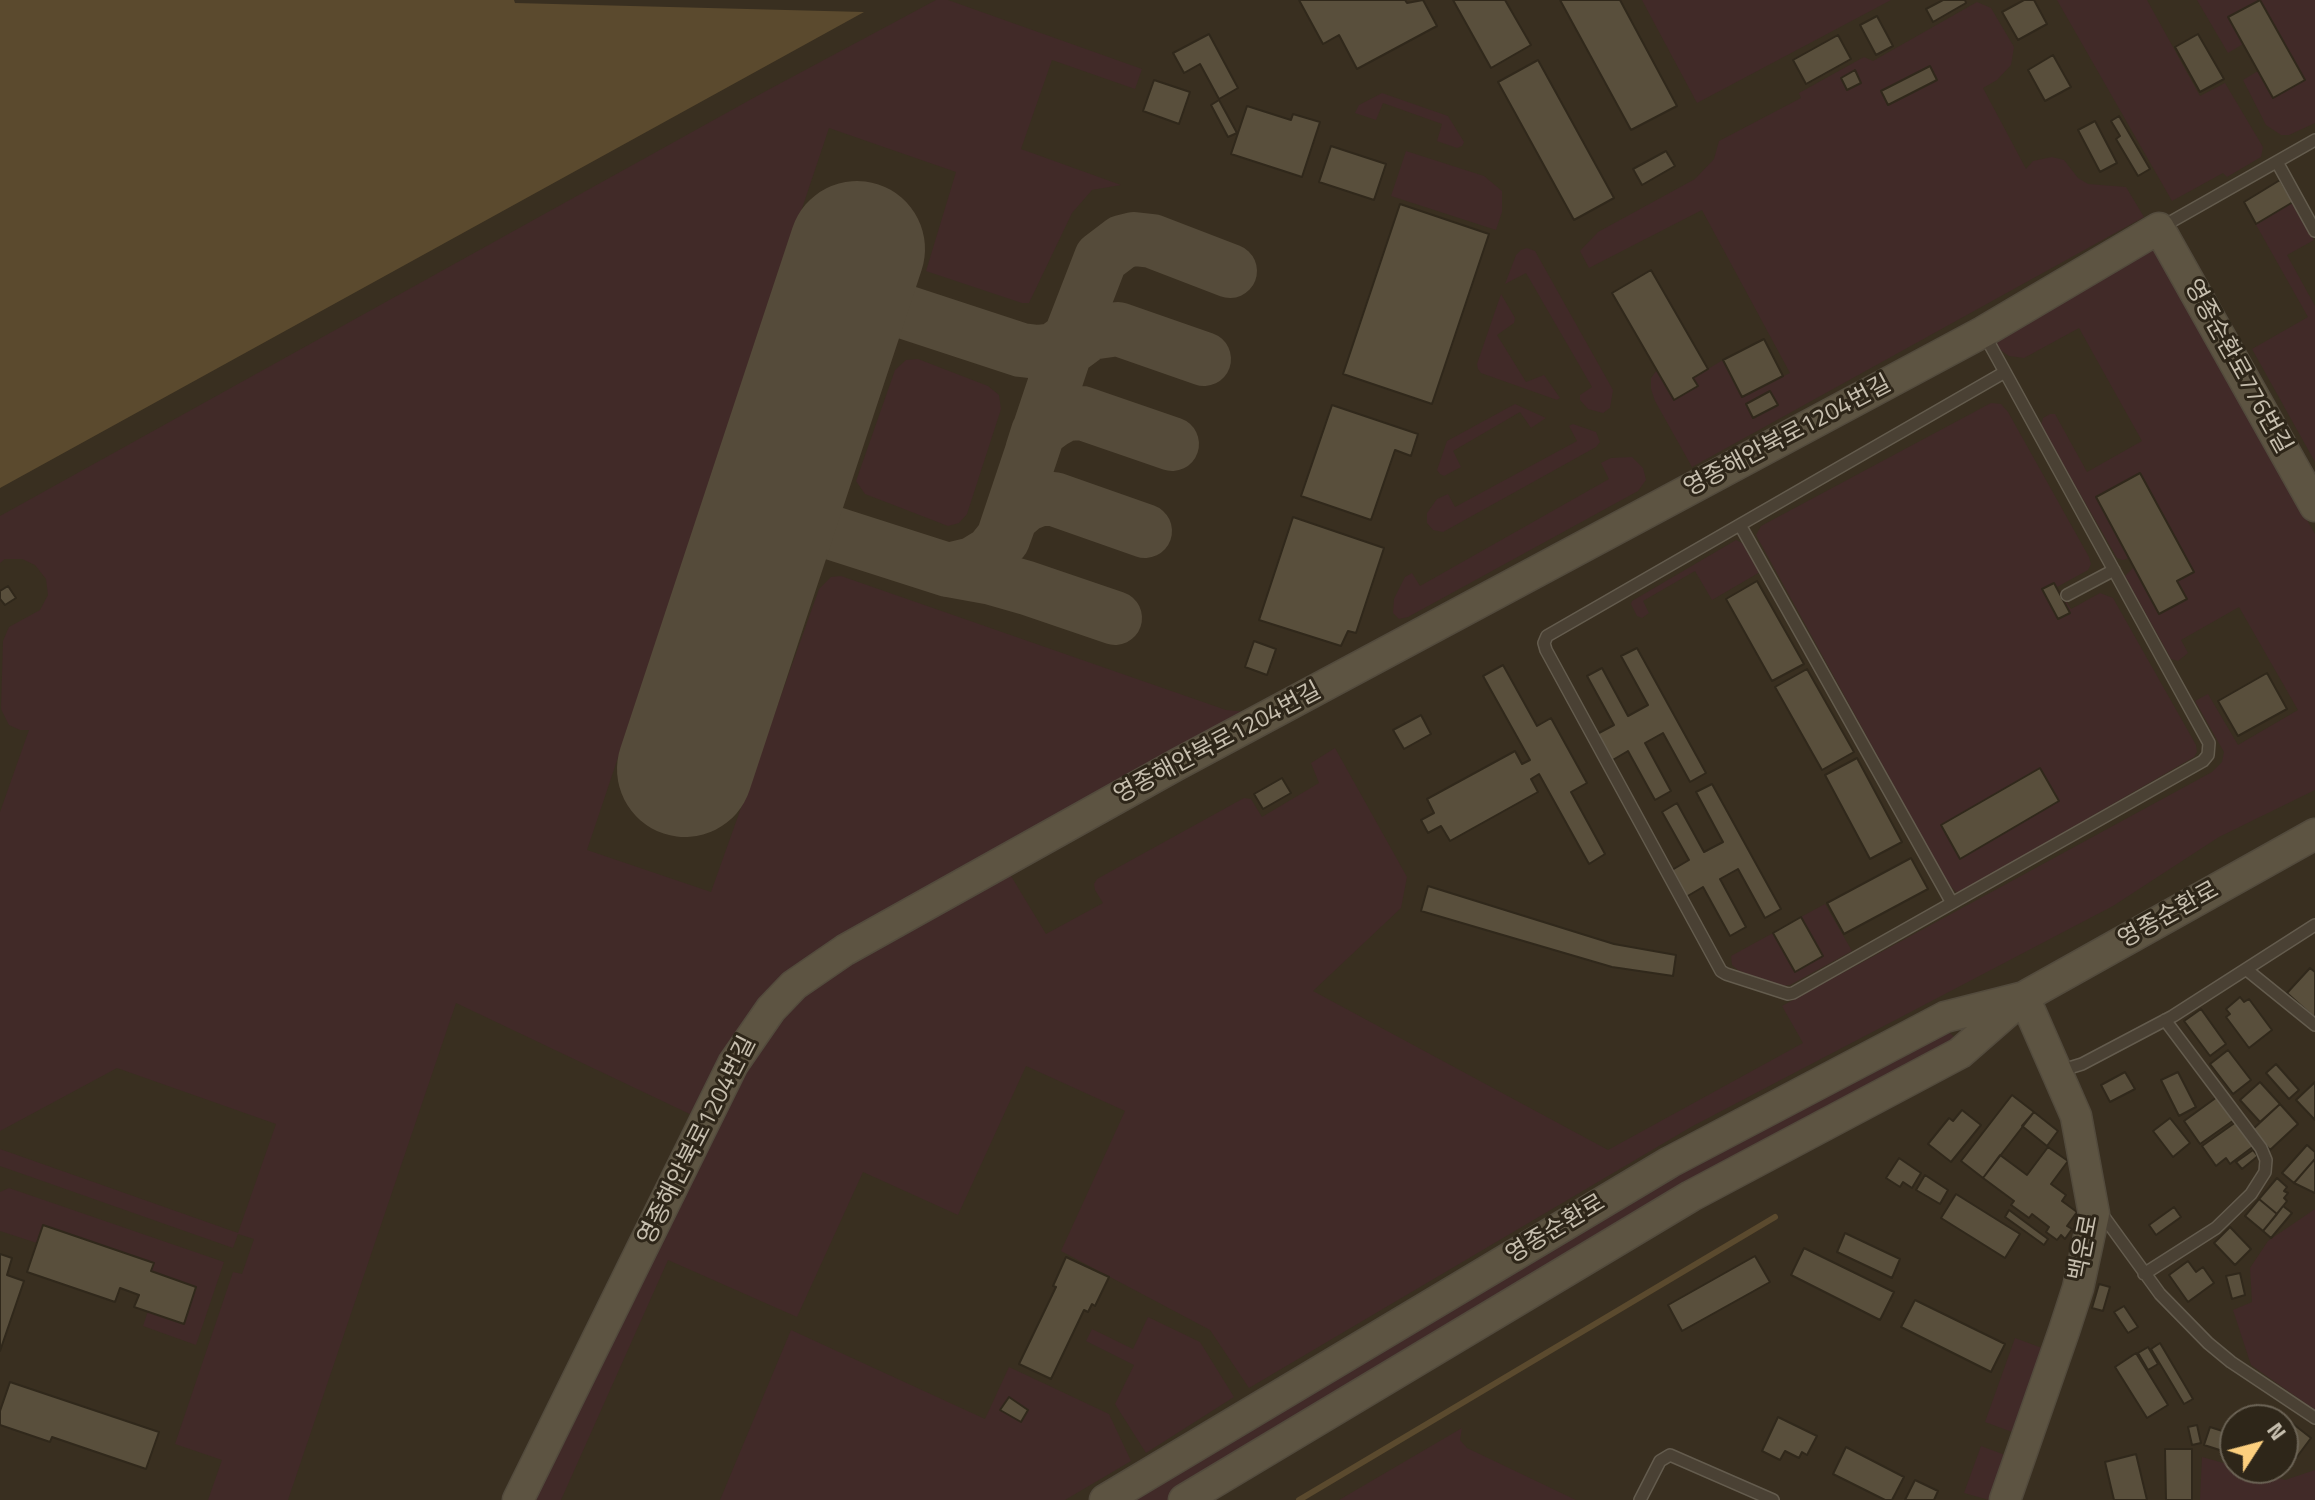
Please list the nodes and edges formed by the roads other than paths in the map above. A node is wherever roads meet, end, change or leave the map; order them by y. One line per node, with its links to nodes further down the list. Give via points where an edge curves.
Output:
1 (2315, 140): 2 (lane)
2 (2277, 162): 3 (lane); 4 (lane)
3 (2159, 228): 5 (street, 영종해안북로1204번길); 7 (street, 영종순환로776번길)
4 (2315, 231)
5 (1983, 332): 6 (lane); 22 (street, 영종해안북로1204번길, via 1176,765 845,950 794,985 733,1064)
6 (2005, 372): 8 (lane); 9 (lane)
7 (2315, 506)
8 (1740, 525): 12 (lane); 12 (lane, via 1547,636 1544,643 1721,971 1793,993)
9 (2114, 570): 10 (lane); 12 (lane, via 2209,743 2208,755)
10 (2067, 595)
11 (2315, 834): 15 (street, 영종순환로)
12 (1952, 903)
13 (2315, 925): 14 (lane)
14 (2247, 970): 16 (lane); 17 (lane)
15 (2024, 997): 18 (street, 백운로); 23 (street, 영종순환로, via 1945,1017 1670,1162); 24 (street, 영종순환로, via 1960,1053 1691,1196)
16 (2165, 1020): 18 (lane, via 2082,1064); 20 (lane, via 2266,1160 2251,1194 2216,1228)
17 (2315, 1025)
18 (2055, 1067): 19 (street, 백운로, via 2076,1116)
19 (2094, 1203): 20 (lane); 27 (street, 백운로, via 2093,1230 2078,1288)
20 (2144, 1274): 21 (lane, via 2208,1343)
21 (2315, 1418)
22 (518, 1500)
23 (1105, 1500)
24 (1184, 1500)
25 (1640, 1500): 26 (lane, via 1660,1461 1670,1455)
26 (1773, 1500)
27 (2005, 1500)

